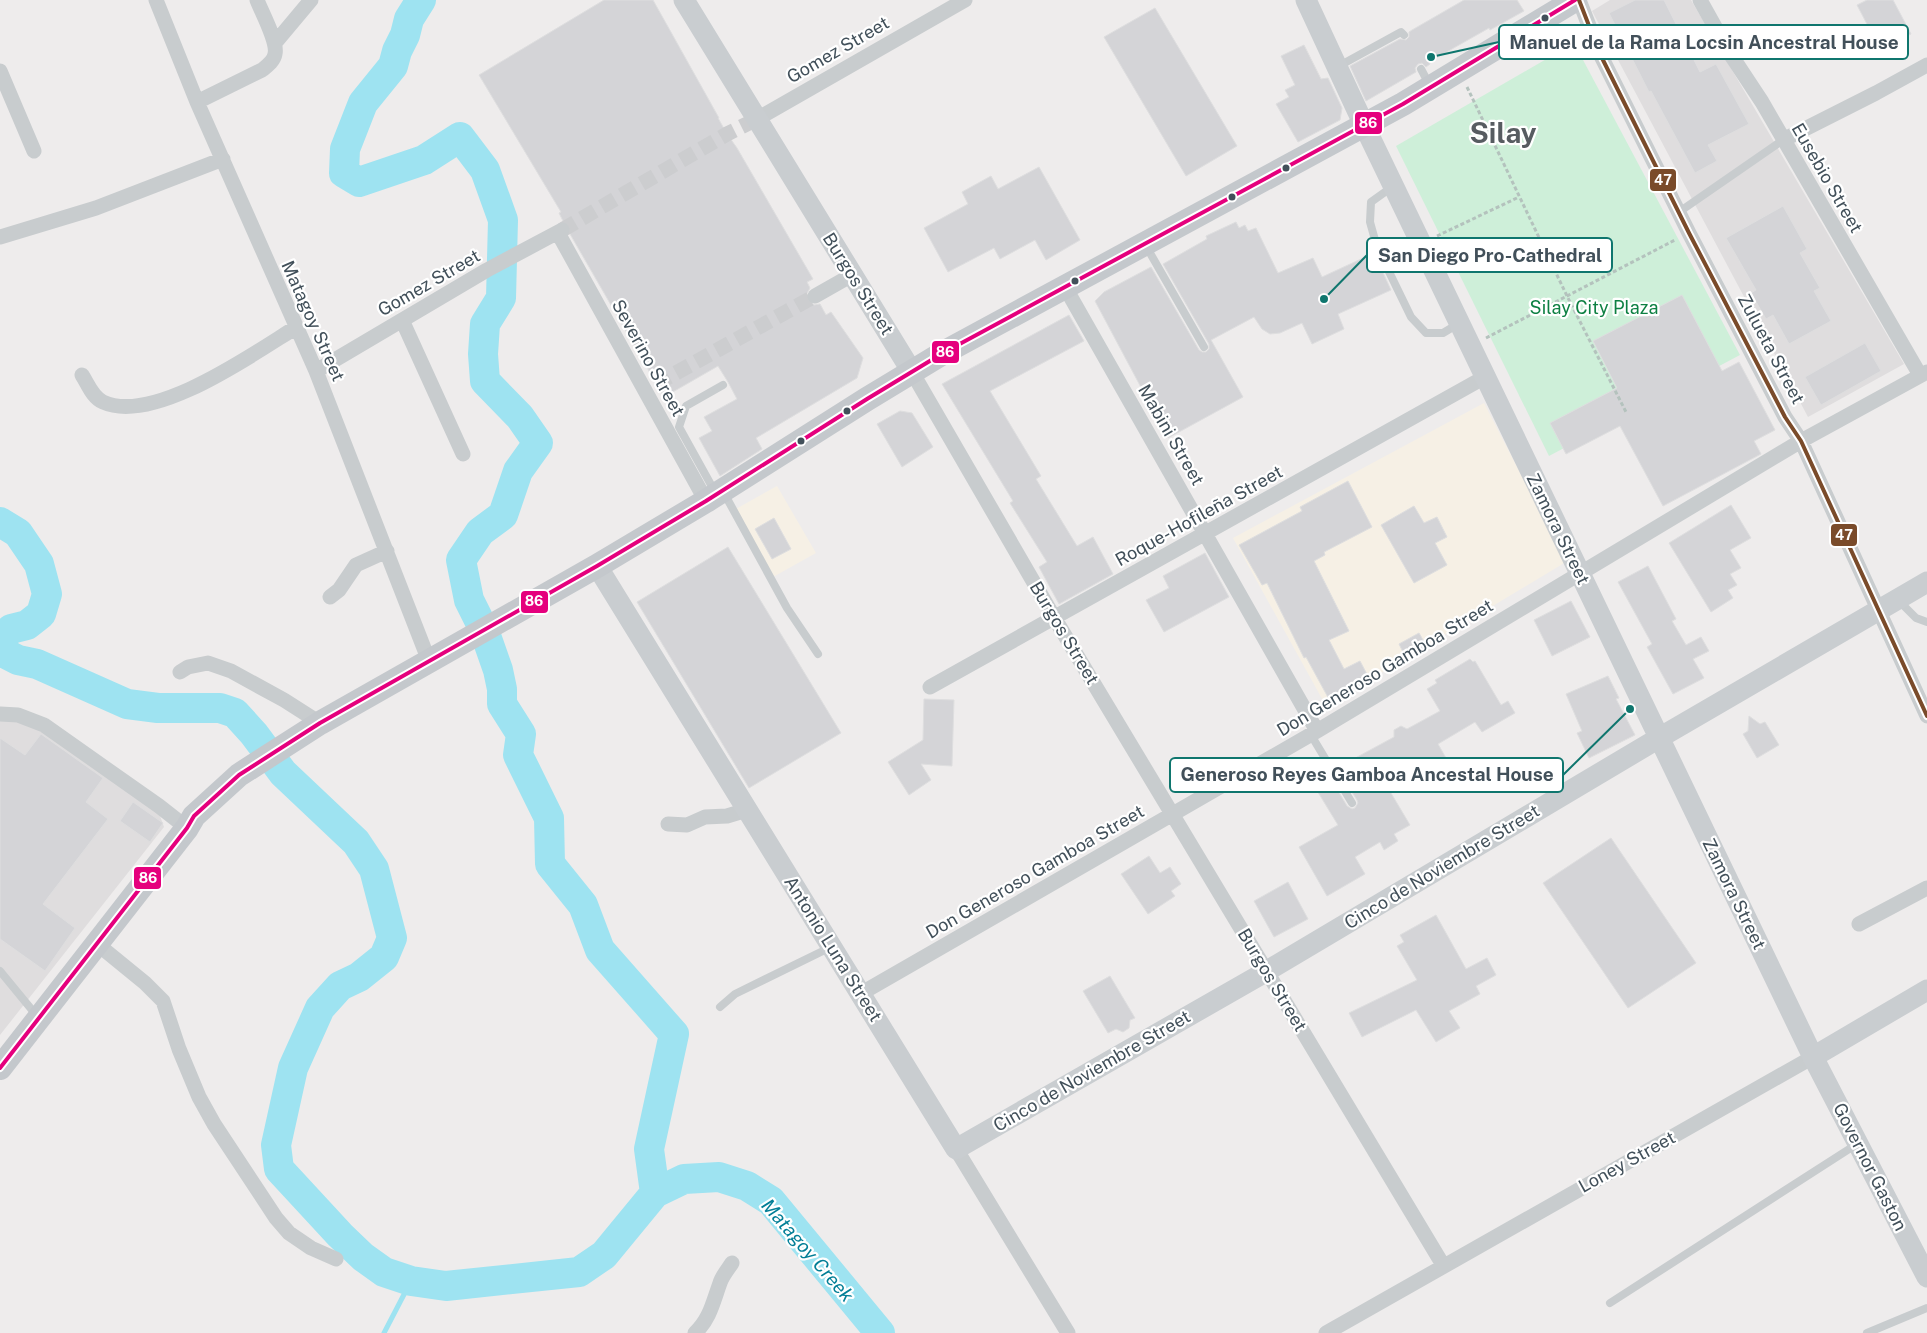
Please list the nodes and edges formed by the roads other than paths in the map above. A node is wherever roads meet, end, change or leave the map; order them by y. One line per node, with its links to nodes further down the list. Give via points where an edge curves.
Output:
1 (156, 0): 15 (street, Matagoy Street)
2 (257, 0): 11 (street)
3 (312, 0): 11 (street)
4 (684, 0): 16 (street, Burgos Street)
5 (965, 0): 16 (street, Gomez Street)
6 (1306, 0): 13 (street, Zamora Street)
7 (1575, 0): 17 (main road, via 1459,71 1426,79)
8 (1579, 0): 22 (street, Zulueta Street, via 1600,54)
9 (1700, 0): 18 (street, Eusebio Street)
10 (1404, 35): 13 (lane, via 1401,32)
11 (275, 43): 15 (street, via 275,55 262,70)
12 (1927, 65): 18 (street)
13 (1337, 67): 17 (street, Zamora Street)
14 (0, 71): 19 (street)
15 (197, 102): 20 (street, Matagoy Street)
16 (757, 119): 26 (street, Burgos Street)
17 (1364, 125): 21 (street, Zamora Street); 25 (main road)
18 (1783, 140): 22 (lane); 35 (street, Eusebio Street)
19 (34, 151)
20 (223, 159): 24 (street, via 96,208); 31 (street, Matagoy Street)
21 (1393, 186): 30 (street, Zamora Street); 30 (lane, via 1371,202 1370,222 1381,255 1411,317 1426,333 1443,333)
22 (1679, 212): 39 (street, Zulueta Street, via 1785,417)
23 (560, 231): 29 (street, Gomez Street); 41 (street, Severino Street)
24 (0, 237)
25 (1145, 244): 27 (main road); 32 (lane)
26 (852, 275): 28 (street); 34 (street, Burgos Street)
27 (1066, 287): 34 (main road); 42 (street, Mabini Street)
28 (815, 296)
29 (402, 320): 33 (street, Gomez Street); 40 (street)
30 (1460, 323): 37 (street, Zamora Street)
31 (295, 328): 33 (street, Matagoy Street); 36 (street, via 202,384 158,401 131,406 101,401)
32 (1204, 347)
33 (316, 371): 43 (street, Matagoy Street)
34 (912, 372): 41 (main road); 50 (street, Burgos Street)
35 (1924, 373): 39 (street, Don Generoso Gamboa Street)
36 (82, 375)
37 (1485, 377): 42 (street, Roque-Hofileña Street); 45 (street, Zamora Street)
38 (722, 385): 41 (lane, via 686,406 679,427)
39 (1801, 441): 45 (street, Don Generoso Gamboa Street); 49 (street, Zulueta Street)
40 (463, 454)
41 (715, 496): 44 (main road); 52 (lane)
42 (1205, 534): 50 (street, Roque-Hofileña Street); 59 (street, Mabini Street)
43 (387, 551): 47 (street, via 356,565 339,590); 53 (street, Matagoy Street)
44 (597, 566): 53 (main road); 62 (street, Antonio Luna Street)
45 (1580, 574): 59 (street, Don Generoso Gamboa Street); 60 (street, Zamora Street)
46 (1927, 582): 48 (street, Cinco de Noviembre Street)
47 (330, 597)
48 (1897, 599): 49 (street, Cinco de Noviembre Street); 51 (lane, via 1916,618)
49 (1878, 610): 57 (street, Zulueta Street); 60 (street, Cinco de Noviembre Street)
50 (1055, 619): 55 (street, Roque-Hofileña Street); 63 (street, Burgos Street)
51 (1927, 622)
52 (818, 654)
53 (429, 661): 58 (main road)
54 (180, 672): 58 (street, via 208,663 231,671)
55 (930, 687)
56 (0, 714): 65 (street, via 18,715 44,725)
57 (1927, 716)
58 (320, 723): 65 (main road, via 239,774 194,816)
59 (1314, 733): 61 (lane); 63 (street, Don Generoso Gamboa Street)
60 (1659, 738): 71 (street, Cinco de Noviembre Street); 76 (street, Zamora Street)
61 (1352, 803)
62 (747, 810): 64 (street, via 727,816 705,817 687,825); 69 (street, Antonio Luna Street)
63 (1172, 815): 71 (street, Burgos Street); 73 (street, Don Generoso Gamboa Street)
64 (668, 824)
65 (186, 828): 68 (main road)
66 (1927, 888): 67 (street)
67 (1859, 924)
68 (96, 943): 75 (main road); 80 (street, via 163,1001 199,1098 276,1218 311,1248)
69 (831, 947): 73 (street, Antonio Luna Street); 74 (lane, via 736,994)
70 (0, 971): 75 (lane)
71 (1267, 972): 79 (street, Cinco de Noviembre Street); 82 (street, Burgos Street)
72 (1927, 990): 76 (street, Loney Street)
73 (860, 994): 79 (street, Antonio Luna Street)
74 (720, 1007)
75 (38, 1018): 77 (main road)
76 (1813, 1056): 78 (street, Governor Gaston); 82 (street, Loney Street)
77 (0, 1068)
78 (1857, 1144): 83 (street, Governor Gaston); 84 (lane)
79 (956, 1149): 87 (street, Antonio Luna Street)
80 (336, 1259)
81 (732, 1263): 86 (street, via 720,1282 705,1324)
82 (1443, 1266): 88 (street, Loney Street)
83 (1927, 1277)
84 (1610, 1303)
85 (1927, 1308): 89 (lane)
86 (695, 1333)
87 (1068, 1333)
88 (1326, 1333)
89 (1867, 1333)

